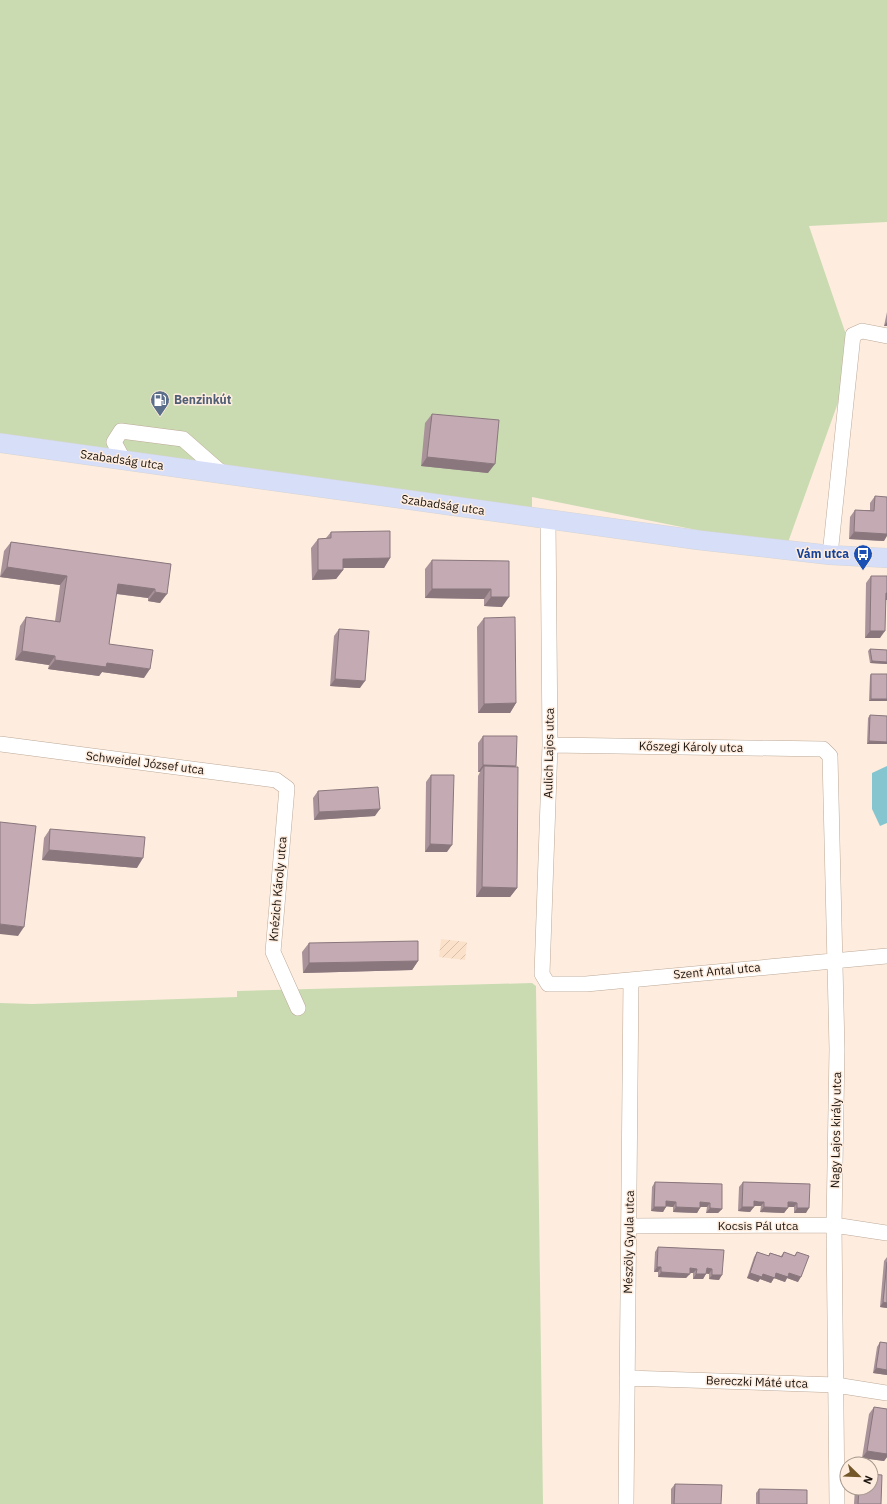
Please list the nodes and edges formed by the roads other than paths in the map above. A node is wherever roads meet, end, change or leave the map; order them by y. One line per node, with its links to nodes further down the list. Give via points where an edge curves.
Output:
1 (887, 336): 6 (street, via 862,331 853,335)
2 (0, 443): 3 (main road, Szabadság utca)
3 (124, 461): 4 (main road, Szabadság utca); 4 (street, via 114,442 121,431 183,439)
4 (223, 474): 5 (main road, Szabadság utca)
5 (548, 520): 6 (main road, Szabadság utca); 9 (street, Aulich Lajos utca)
6 (830, 555): 7 (main road, Szabadság utca)
7 (887, 558)
8 (0, 744): 11 (street, Schweidel József utca, via 276,780)
9 (550, 745): 10 (street, Kőszegi Károly utca, via 823,750); 15 (street, Aulich Lajos utca, via 542,974)
10 (830, 756): 13 (street, Nagy Lajos király utca)
11 (287, 788): 16 (street, Knézich Károly utca, via 273,952)
12 (887, 956): 13 (street, Szent Antal utca)
13 (835, 960): 14 (street, Szent Antal utca); 17 (street, Nagy Lajos király utca, via 837,1049)
14 (631, 980): 15 (street, Szent Antal utca); 18 (street, Mészöly Gyula utca)
15 (548, 984)
16 (298, 1008)
17 (834, 1225): 18 (street, Kocsis Pál utca); 19 (street, Kocsis Pál utca); 21 (street, Nagy Lajos király utca)
18 (629, 1226): 20 (street, Mészöly Gyula utca)
19 (887, 1233)
20 (627, 1378): 21 (street, Bereczki Máté utca); 23 (street, Mészöly Gyula utca)
21 (836, 1385): 22 (street, Bereczki Máté utca); 24 (street, Nagy Lajos király utca)
22 (887, 1393)
23 (626, 1504)
24 (837, 1504)

